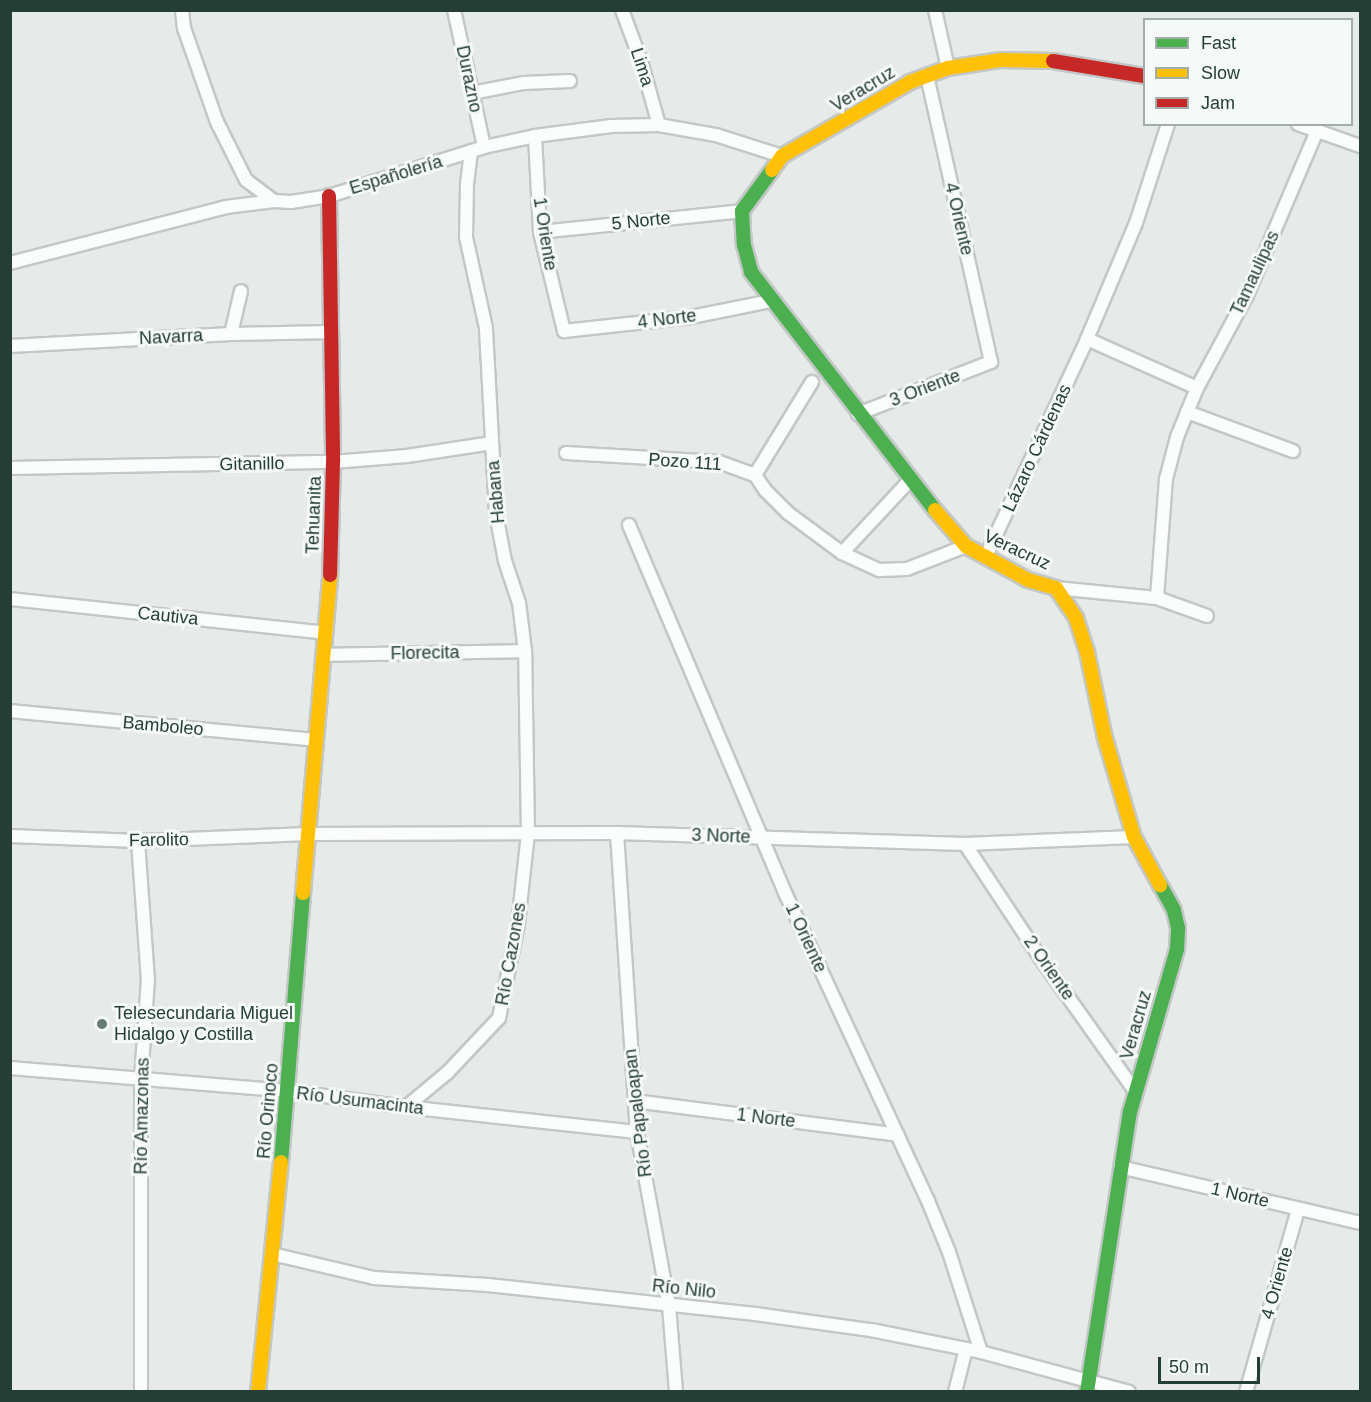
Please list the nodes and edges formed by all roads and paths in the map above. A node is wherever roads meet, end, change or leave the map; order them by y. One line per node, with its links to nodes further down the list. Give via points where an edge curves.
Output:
1 (182, 10): 20 (street, via 184,28 222,132 246,180)
2 (454, 10): 9 (street, Durazno)
3 (622, 10): 10 (street, Lima)
4 (935, 10): 5 (street)
5 (948, 68): 6 (street, Veracruz); 7 (street, Veracruz, via 1001,60 1065,61)
6 (927, 75): 18 (street, Veracruz); 31 (street, 4 Oriente)
7 (1143, 76)
8 (570, 81): 9 (street, via 524,83)
9 (472, 93): 16 (street, Durazno)
10 (659, 125): 14 (street, Españolería, via 611,126); 18 (street, Españolería, via 716,135)
11 (1167, 126): 29 (street, Lázaro Cárdenas, via 1136,223)
12 (1303, 126): 13 (street)
13 (1317, 131): 15 (street); 33 (street, Tamaulipas, via 1247,295)
14 (535, 136): 16 (street, Españolería); 22 (street, 1 Oriente)
15 (1360, 146)
16 (484, 147): 17 (street, Españolería)
17 (471, 151): 19 (street, Españolería); 36 (street, Habana, via 466,237 486,328)
18 (782, 156): 21 (street, Veracruz)
19 (329, 196): 20 (street, Españolería); 27 (street, Tehuanita)
20 (274, 201): 23 (street, Españolería, via 226,207)
21 (742, 211): 22 (street, 5 Norte); 25 (street, Veracruz, via 751,272)
22 (540, 232): 26 (street, 1 Oriente)
23 (10, 263)
24 (241, 291): 28 (street)
25 (771, 301): 26 (street, 4 Norte, via 692,317); 35 (street, Veracruz)
26 (564, 331)
27 (332, 332): 28 (street, Navarra); 39 (street, Tehuanita)
28 (231, 334): 30 (street, Navarra)
29 (1087, 339): 33 (street); 46 (street, Lázaro Cárdenas)
30 (10, 346)
31 (992, 362): 35 (street, 3 Oriente)
32 (812, 382): 41 (street)
33 (1197, 388): 34 (street, Tamaulipas)
34 (1186, 412): 37 (street); 48 (street, Tamaulipas, via 1166,479)
35 (858, 414): 42 (street, Veracruz)
36 (492, 443): 39 (street, Gitanillo); 52 (street, Habana, via 496,514 505,561 519,603)
37 (1293, 451)
38 (566, 453): 41 (street, Pozo 111, via 719,462)
39 (333, 462): 40 (street, Gitanillo); 51 (street, Tehuanita)
40 (10, 468)
41 (755, 475): 45 (street, via 788,513)
42 (909, 480): 44 (street, Veracruz); 45 (street)
43 (629, 525): 60 (street, 1 Oriente)
44 (966, 546): 45 (street, via 896,571 879,570); 46 (street, Veracruz)
45 (842, 553)
46 (986, 556): 47 (street, Veracruz, via 1028,579)
47 (1056, 588): 48 (street); 61 (street, Veracruz, via 1076,618 1087,652)
48 (1157, 598): 50 (street)
49 (10, 599): 51 (street, Cautiva)
50 (1207, 616)
51 (326, 633): 53 (street, Tehuanita)
52 (525, 651): 53 (street, Florecita); 56 (street, Habana)
53 (324, 655): 55 (street, Tehuanita)
54 (10, 711): 55 (street, Bamboleo)
55 (315, 740): 58 (street, Tehuanita)
56 (528, 833): 57 (street, 3 Norte); 58 (street, 3 Norte); 69 (street, Río Cazones, via 518,924 499,1017 448,1072)
57 (617, 833): 60 (street, 3 Norte); 68 (street, Río Papaloapan)
58 (308, 834): 62 (street, Farolito); 66 (street, Río Orinoco)
59 (10, 836): 62 (street, Farolito)
60 (764, 837): 63 (street, 3 Norte); 71 (street, 1 Oriente, via 786,896)
61 (1134, 837): 63 (street, 3 Norte); 67 (street, Veracruz, via 1174,910 1178,928 1177,950)
62 (138, 841): 65 (street, Río Amazonas, via 148,979)
63 (965, 844): 67 (street, 2 Oriente)
64 (10, 1068): 65 (street, Río Usumacinta)
65 (141, 1077): 66 (street, Río Usumacinta); 80 (street, Río Amazonas)
66 (288, 1091): 69 (street, Río Usumacinta); 75 (street, Río Orinoco)
67 (1135, 1091): 72 (street, Veracruz)
68 (634, 1101): 70 (street, Río Papaloapan); 71 (street, 1 Norte)
69 (406, 1107): 70 (street, Río Usumacinta)
70 (637, 1132): 76 (street, Río Papaloapan)
71 (898, 1135): 78 (street, 1 Oriente, via 949,1252)
72 (1120, 1167): 73 (street, 1 Norte); 79 (street, Veracruz)
73 (1298, 1209): 74 (street, 1 Norte); 85 (street, 4 Oriente)
74 (1360, 1223)
75 (272, 1254): 76 (street, Río Nilo, via 374,1278 488,1285); 81 (street, Río Orinoco)
76 (669, 1306): 77 (street, Río Nilo, via 871,1330); 82 (street, Río Papaloapan)
77 (966, 1349): 78 (street, Río Nilo); 83 (street)
78 (981, 1352): 79 (street, Río Nilo)
79 (1088, 1385): 84 (street, Río Nilo)
80 (141, 1392)
81 (258, 1392)
82 (676, 1392)
83 (955, 1392)
84 (1129, 1392)
85 (1246, 1392)

